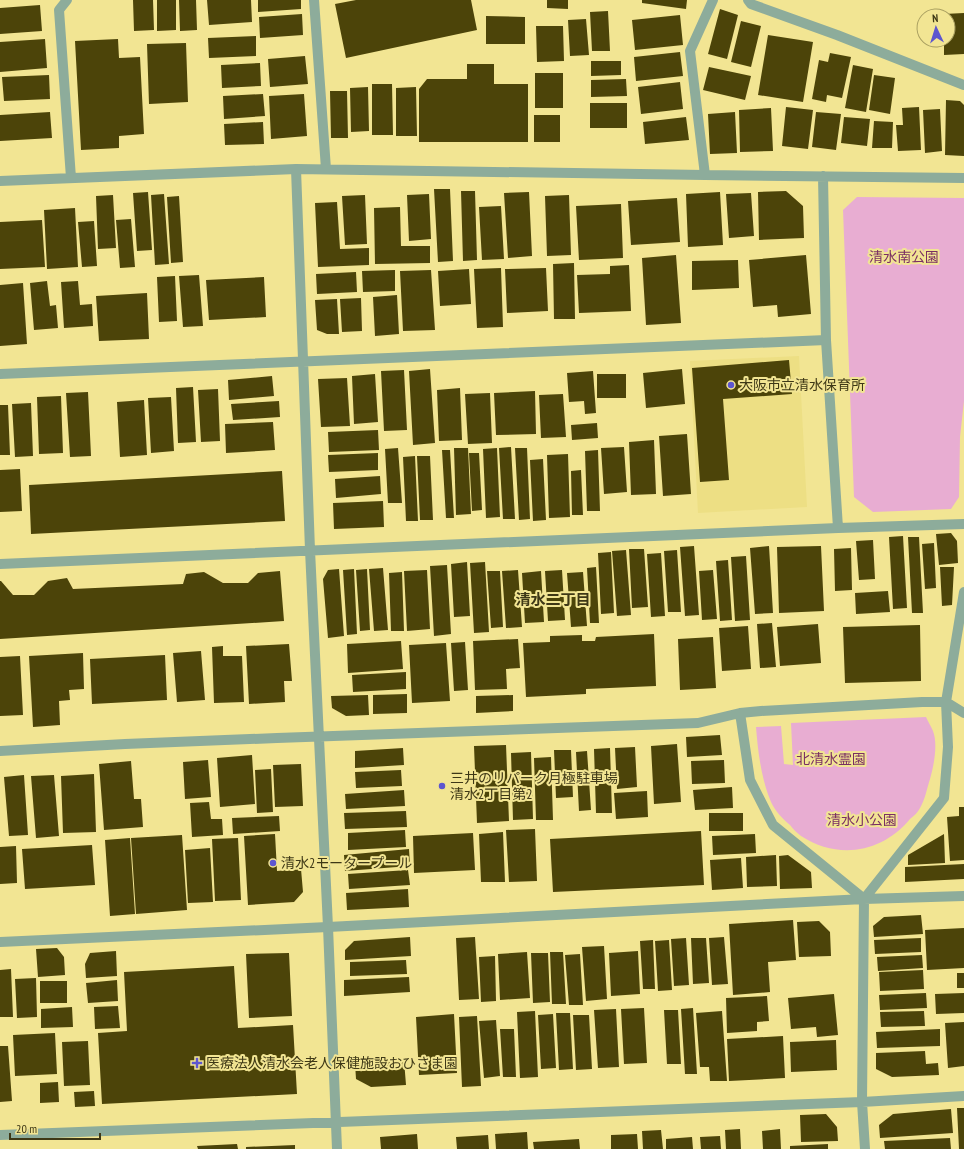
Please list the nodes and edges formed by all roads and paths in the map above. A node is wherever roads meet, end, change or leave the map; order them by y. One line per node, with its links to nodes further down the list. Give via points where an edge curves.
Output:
1 (67, 0): 10 (street, via 59,10)
2 (314, 0): 7 (street)
3 (713, 0): 8 (street, via 690,52)
4 (748, 0): 5 (street, via 751,4)
5 (964, 85)
6 (296, 168): 7 (street); 10 (street); 14 (street)
7 (326, 169): 8 (street)
8 (705, 175): 9 (street)
9 (823, 176): 11 (street); 13 (street)
10 (71, 178): 12 (street)
11 (964, 178)
12 (0, 181)
13 (826, 340): 14 (street); 17 (street)
14 (304, 361): 15 (street); 18 (street)
15 (0, 374)
16 (964, 524): 17 (street)
17 (838, 528): 18 (street)
18 (310, 550): 19 (street); 24 (street)
19 (0, 564)
20 (964, 592): 21 (street)
21 (946, 702): 22 (street); 23 (street); 27 (street, via 948,747 944,798)
22 (740, 713): 24 (street, via 698,723); 27 (street, via 750,780 773,825)
23 (964, 713)
24 (319, 737): 25 (street); 28 (street)
25 (0, 751)
26 (964, 896): 27 (street)
27 (864, 899): 28 (street); 31 (street)
28 (328, 927): 29 (street); 32 (street)
29 (0, 942)
30 (964, 1096): 31 (street)
31 (862, 1102): 32 (street); 35 (street)
32 (335, 1122): 33 (street); 34 (street)
33 (0, 1135)
34 (337, 1149)
35 (865, 1149)

